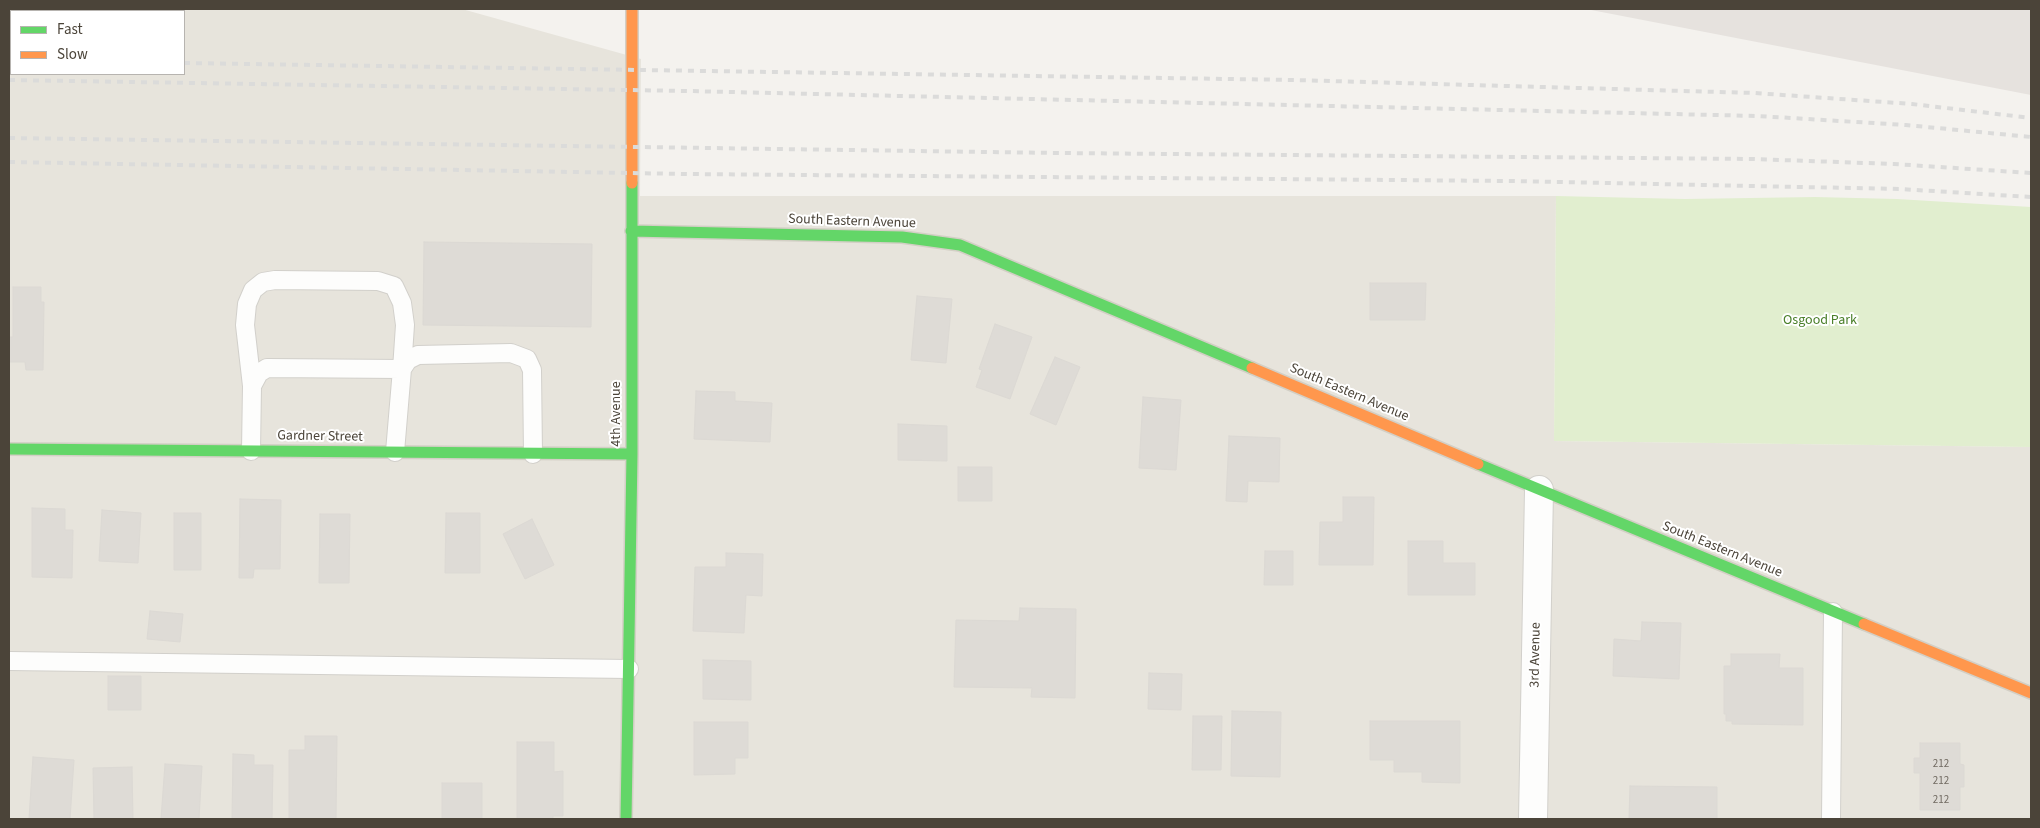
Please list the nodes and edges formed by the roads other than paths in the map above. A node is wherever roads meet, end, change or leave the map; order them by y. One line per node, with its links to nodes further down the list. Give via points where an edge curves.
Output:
1 (632, 9): 2 (street, 4th Avenue)
2 (631, 231): 9 (street, 4th Avenue); 10 (street, South Eastern Avenue, via 902,236 960,244)
3 (402, 369): 4 (lane, via 267,368 259,373); 4 (lane, via 405,325 402,303 394,286 378,281 275,280 263,282 252,290 246,304 245,325); 7 (lane); 8 (lane, via 408,360 418,355 511,354 527,358 532,370)
4 (252, 386): 6 (lane)
5 (9, 448): 6 (street, Gardner Street)
6 (251, 451): 7 (street, Gardner Street)
7 (395, 452): 8 (street, Gardner Street)
8 (533, 454): 9 (street, Gardner Street)
9 (632, 454): 13 (street, 4th Avenue)
10 (1539, 490): 11 (street, South Eastern Avenue); 16 (street, 3rd Avenue)
11 (1833, 612): 14 (street, South Eastern Avenue); 17 (lane)
12 (9, 661): 13 (lane)
13 (629, 669): 15 (street, 4th Avenue)
14 (2031, 693)
15 (626, 819)
16 (1533, 819)
17 (1831, 819)

